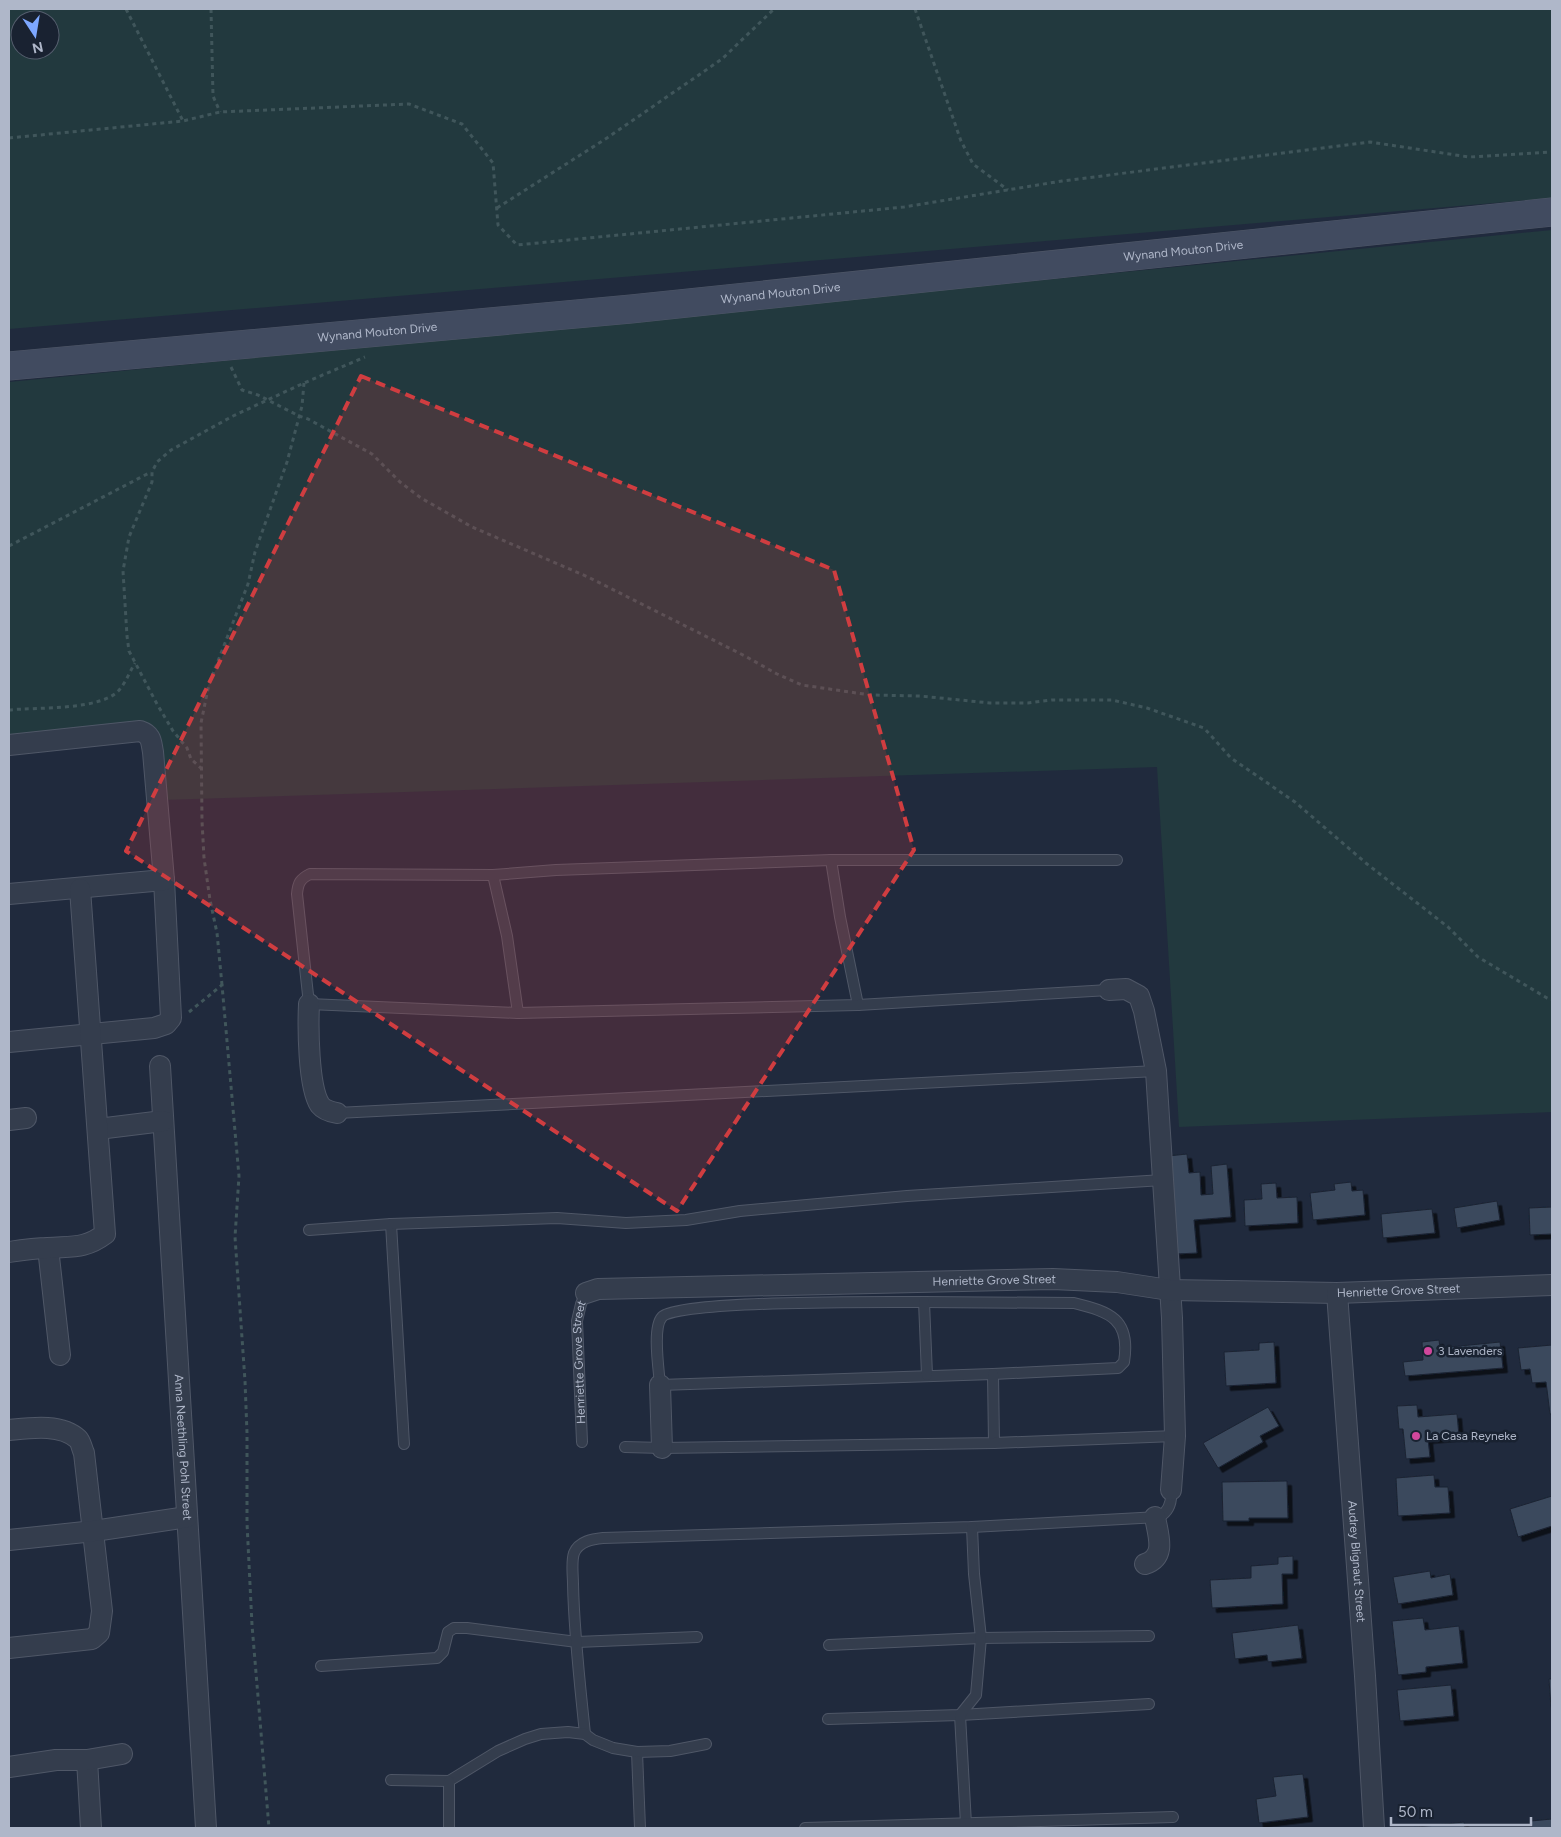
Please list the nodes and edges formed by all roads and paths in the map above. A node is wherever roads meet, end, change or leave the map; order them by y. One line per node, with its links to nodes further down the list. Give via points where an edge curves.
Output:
1 (126, 9): 6 (path)
2 (212, 9): 5 (path, via 213,96)
3 (774, 9): 10 (path, via 722,59)
4 (915, 9): 9 (path, via 961,141 973,164)
5 (220, 112): 6 (path); 10 (path, via 409,104 462,124 493,164)
6 (182, 121): 7 (path)
7 (9, 138)
8 (1552, 152): 9 (path, via 1469,158 1370,142)
9 (1008, 190): 10 (path, via 904,207 517,245 498,225)
10 (497, 208)
11 (1552, 212): 14 (street, Wynand Mouton Drive, via 631,309)
12 (368, 356): 15 (path)
13 (230, 364): 16 (path, via 242,390)
14 (9, 366)
15 (304, 383): 16 (path); 17 (path)
16 (267, 400): 17 (path); 18 (path, via 172,450 156,462)
17 (299, 416): 23 (path, via 287,462 255,552 248,584 209,684 201,723); 32 (path, via 372,454 421,498 472,527 588,577 802,684 870,696 920,696 990,703 1112,700 1148,708 1204,728 1231,758 1295,802 1448,927 1478,957)
18 (152, 472): 19 (path); 20 (path, via 152,482 129,537 124,570 127,636)
19 (9, 546)
20 (135, 663): 21 (path, via 119,691 100,702); 23 (path, via 173,731 187,748 191,759)
21 (9, 710)
22 (9, 745): 27 (street, via 140,731 147,733 151,741)
23 (202, 769): 30 (path, via 204,858)
24 (831, 860): 25 (lane); 26 (lane); 34 (lane)
25 (1117, 860)
26 (493, 875): 33 (lane, via 310,874 303,878 298,883 297,894); 35 (lane, via 507,936)
27 (164, 880): 28 (street); 36 (street)
28 (80, 889): 29 (street); 37 (street)
29 (9, 894)
30 (222, 985): 36 (path, via 184,1016); 94 (path, via 239,1176 235,1237 248,1433 247,1523)
31 (1108, 990): 34 (lane); 40 (street, via 1126,989 1139,996)
32 (1552, 1000)
33 (309, 1004): 35 (lane); 41 (street, via 308,1031 316,1095 320,1105)
34 (858, 1006): 35 (lane)
35 (518, 1013)
36 (171, 1018): 37 (street, via 166,1024 154,1028)
37 (89, 1034): 38 (street); 43 (street)
38 (9, 1042)
39 (160, 1066): 42 (street, Anna Neethling Pohl Street)
40 (1156, 1071): 41 (lane); 44 (street)
41 (337, 1114)
42 (163, 1121): 43 (street); 66 (street, Anna Neethling Pohl Street)
43 (98, 1129): 47 (street, via 104,1234 80,1247)
44 (1163, 1180): 45 (lane, via 907,1196 626,1223 556,1218); 50 (street)
45 (391, 1224): 46 (lane); 62 (lane)
46 (309, 1230)
47 (48, 1248): 48 (street); 54 (street)
48 (9, 1252)
49 (1552, 1285): 52 (street, Henriette Grove Street)
50 (1169, 1290): 51 (street, Henriette Grove Street, via 1117,1282 1053,1279 598,1288); 52 (street, Henriette Grove Street); 59 (street)
51 (586, 1293): 60 (lane, Henriette Grove Street, via 577,1321)
52 (1337, 1293): 98 (street, Audrey Blignaut Street)
53 (924, 1302): 55 (lane, via 1074,1303 1107,1313 1117,1321 1126,1341 1124,1362 1118,1368); 56 (lane); 57 (lane, via 813,1302 668,1312 658,1324)
54 (60, 1355)
55 (993, 1374): 56 (lane); 61 (lane)
56 (927, 1375): 57 (lane)
57 (660, 1385): 64 (street)
58 (9, 1430): 69 (street, via 55,1429 80,1440)
59 (1175, 1436): 61 (lane); 65 (street)
60 (582, 1442)
61 (994, 1443): 64 (lane)
62 (404, 1444)
63 (625, 1447): 64 (lane)
64 (662, 1448)
65 (1171, 1490): 67 (lane, via 1169,1507 1163,1515)
66 (187, 1517): 69 (street); 93 (street, Anna Neethling Pohl Street)
67 (1155, 1517): 68 (lane); 71 (street, via 1159,1554)
68 (972, 1527): 74 (lane); 75 (lane, via 589,1540 574,1553)
69 (94, 1531): 70 (street); 77 (street, via 102,1611 99,1633 92,1639)
70 (9, 1540)
71 (1145, 1564)
72 (1149, 1636): 74 (lane)
73 (697, 1637): 75 (lane)
74 (980, 1638): 76 (lane); 80 (lane, via 976,1695)
75 (577, 1642): 78 (lane, via 454,1628 448,1632 443,1652 437,1658); 82 (lane)
76 (829, 1646)
77 (9, 1648)
78 (321, 1666)
79 (1149, 1704): 80 (lane)
80 (960, 1715): 81 (lane); 91 (lane)
81 (828, 1718)
82 (585, 1734): 84 (lane, via 613,1748); 89 (lane, via 560,1732 525,1739 498,1751)
83 (706, 1744): 84 (lane, via 670,1751)
84 (637, 1752): 96 (lane)
85 (122, 1754): 86 (street)
86 (87, 1760): 87 (street, via 56,1760); 92 (street)
87 (9, 1767)
88 (392, 1780): 89 (lane)
89 (449, 1781): 95 (lane)
90 (1172, 1817): 91 (lane)
91 (966, 1824): 97 (lane)
92 (91, 1828)
93 (206, 1828)
94 (269, 1828)
95 (448, 1828)
96 (640, 1828)
97 (805, 1828)
98 (1374, 1828)

